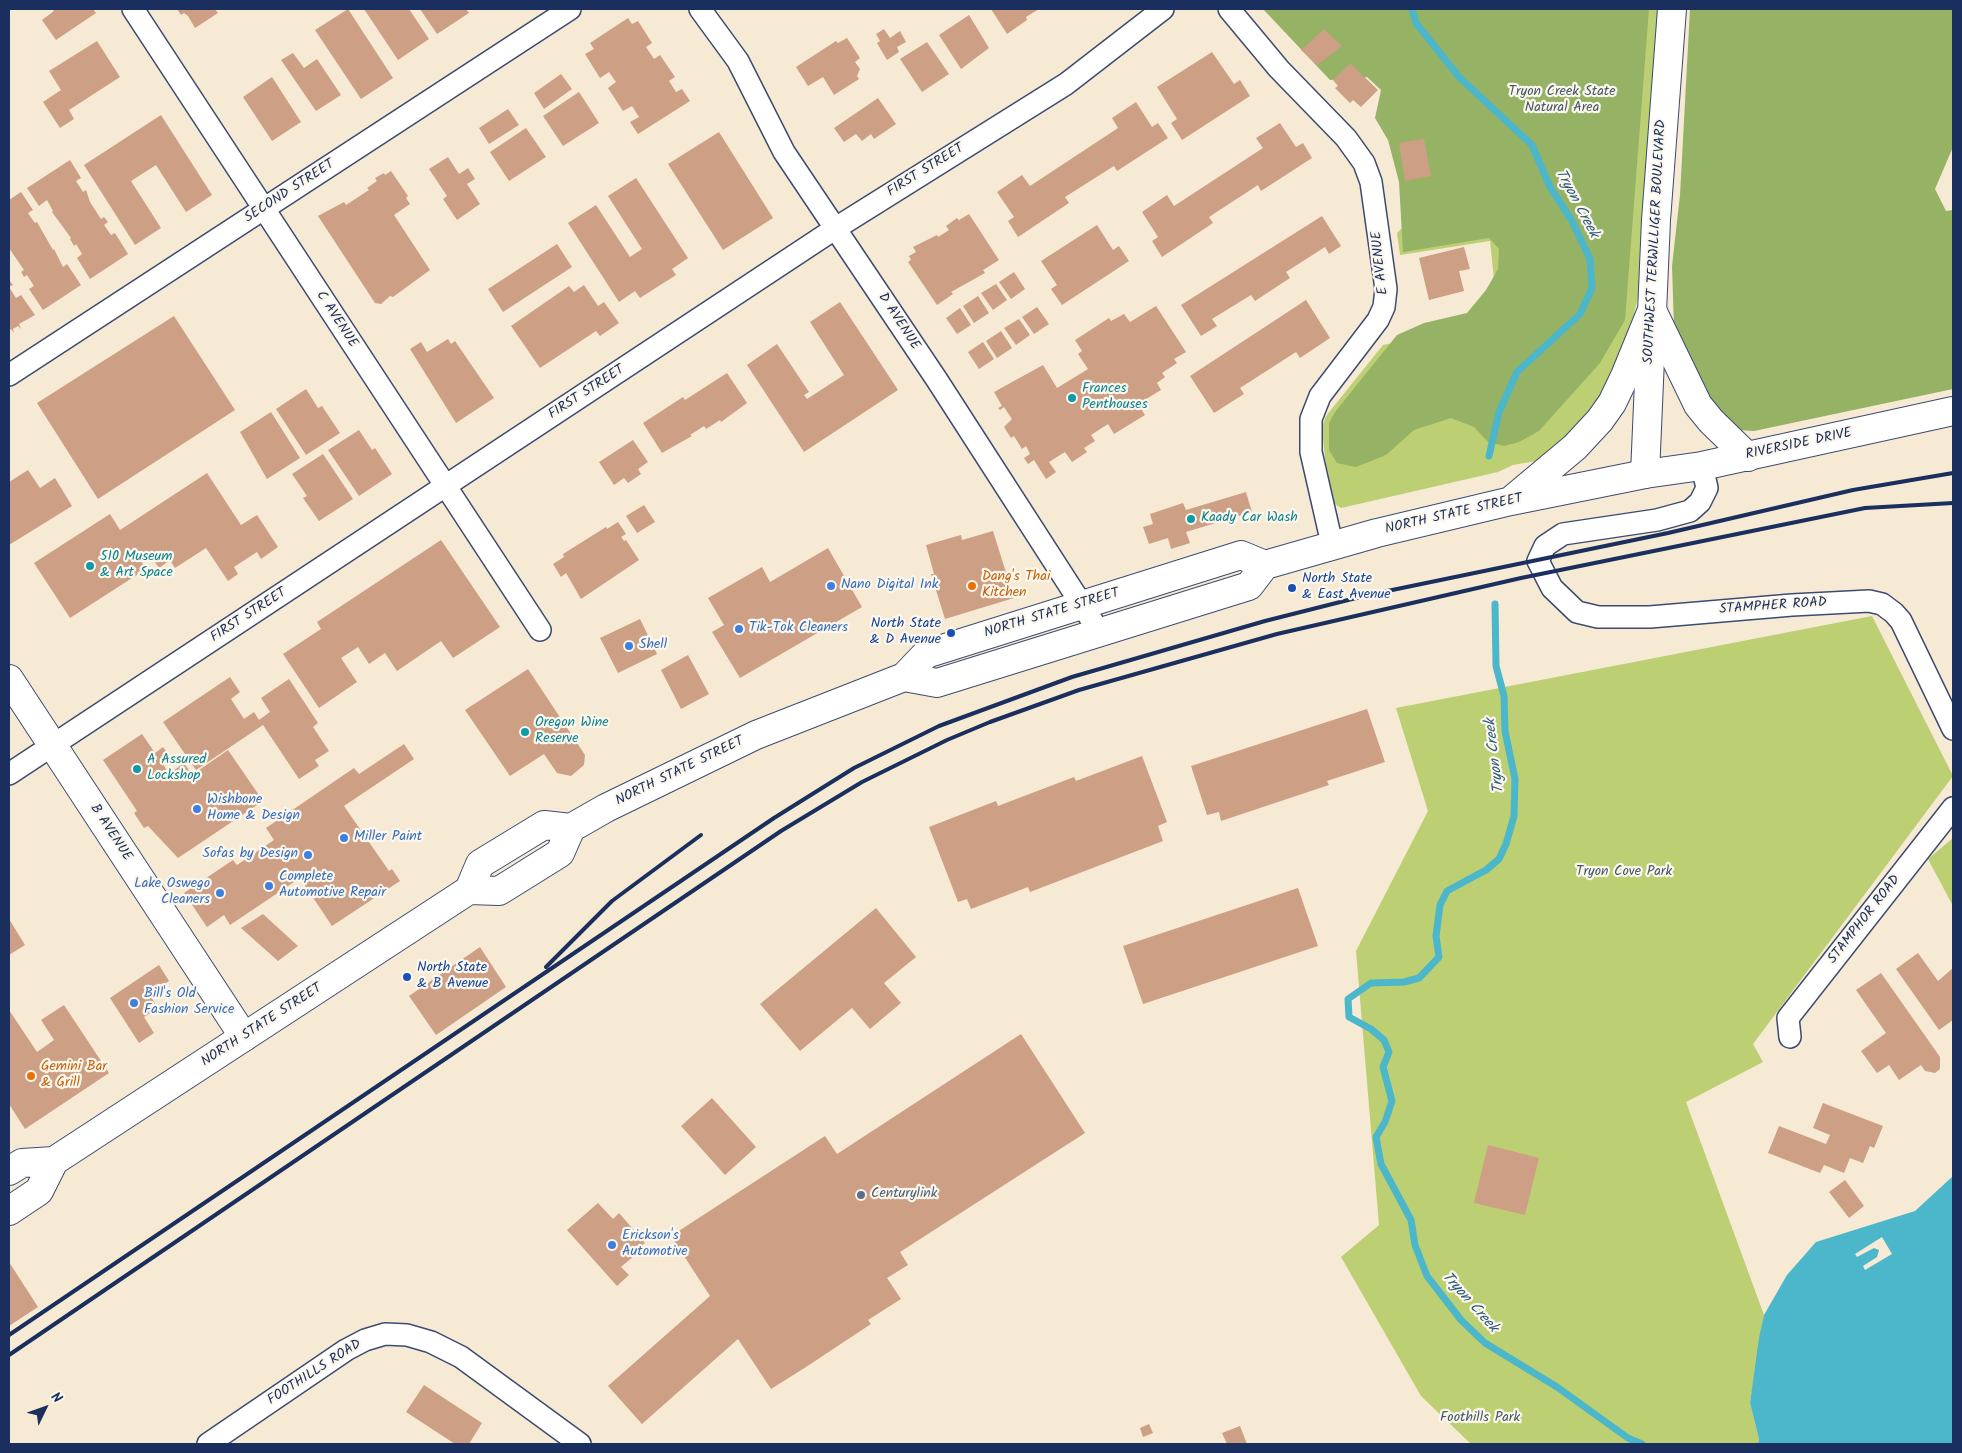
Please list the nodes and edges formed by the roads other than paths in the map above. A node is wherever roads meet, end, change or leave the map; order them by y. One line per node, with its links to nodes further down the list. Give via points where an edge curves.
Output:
1 (132, 9): 7 (street, C AVENUE)
2 (570, 9): 7 (street, SECOND STREET)
3 (700, 9): 8 (street, D AVENUE, via 738,61 784,152)
4 (1163, 9): 8 (street, FIRST STREET, via 1066,84)
5 (1229, 9): 17 (street, E AVENUE, via 1273,62 1346,138 1364,163 1371,182 1384,266 1384,307 1378,320 1320,396 1311,419 1313,460)
6 (1672, 9): 9 (main road, SOUTHWEST TERWILLIGER BOULEVARD)
7 (263, 209): 10 (street, SECOND STREET); 15 (street, C AVENUE)
8 (836, 228): 15 (street, FIRST STREET); 19 (street, D AVENUE)
9 (1652, 310): 12 (main road, via 1698,405); 14 (main road, SOUTHWEST TERWILLIGER BOULEVARD); 16 (main road, via 1622,383 1600,420 1575,447)
10 (9, 375)
11 (1953, 411): 12 (main road, RIVERSIDE DRIVE)
12 (1748, 457): 13 (main road, RIVERSIDE DRIVE)
13 (1702, 466): 14 (main road, RIVERSIDE DRIVE); 24 (street, STAMPHER ROAD, via 1707,488 1700,502 1690,511 1657,520 1562,534 1545,546 1538,561 1552,588 1577,612 1598,617 1650,617 1860,602 1882,604 1901,621)
14 (1645, 474): 16 (main road, NORTH STATE STREET)
15 (445, 487): 20 (street, C AVENUE); 25 (street, FIRST STREET)
16 (1511, 501): 17 (main road, NORTH STATE STREET)
17 (1332, 544): 18 (main road, NORTH STATE STREET)
18 (1265, 564): 19 (main road, NORTH STATE STREET, via 1240,555); 21 (main road, via 1249,586)
19 (1083, 605): 21 (street, D AVENUE); 22 (main road, NORTH STATE STREET, via 926,654)
20 (540, 630)
21 (1100, 632): 22 (main road, via 937,683)
22 (904, 677): 28 (main road, NORTH STATE STREET, via 756,735 667,776 571,828 544,825 480,864 470,890)
23 (9, 679): 25 (main road, B AVENUE)
24 (1953, 728)
25 (53, 745): 26 (street, FIRST STREET); 28 (main road, B AVENUE)
26 (9, 774)
27 (1953, 808): 29 (street, STAMPHOR ROAD, via 1788,1018)
28 (244, 1037): 30 (main road, NORTH STATE STREET)
29 (1790, 1037)
30 (54, 1162): 31 (main road, via 22,1163); 32 (main road, NORTH STATE STREET, via 39,1191)
31 (9, 1171)
32 (9, 1211)
33 (208, 1444): 34 (street, FOOTHILLS ROAD, via 346,1350 386,1334 407,1335 431,1342 461,1357)
34 (580, 1444)

